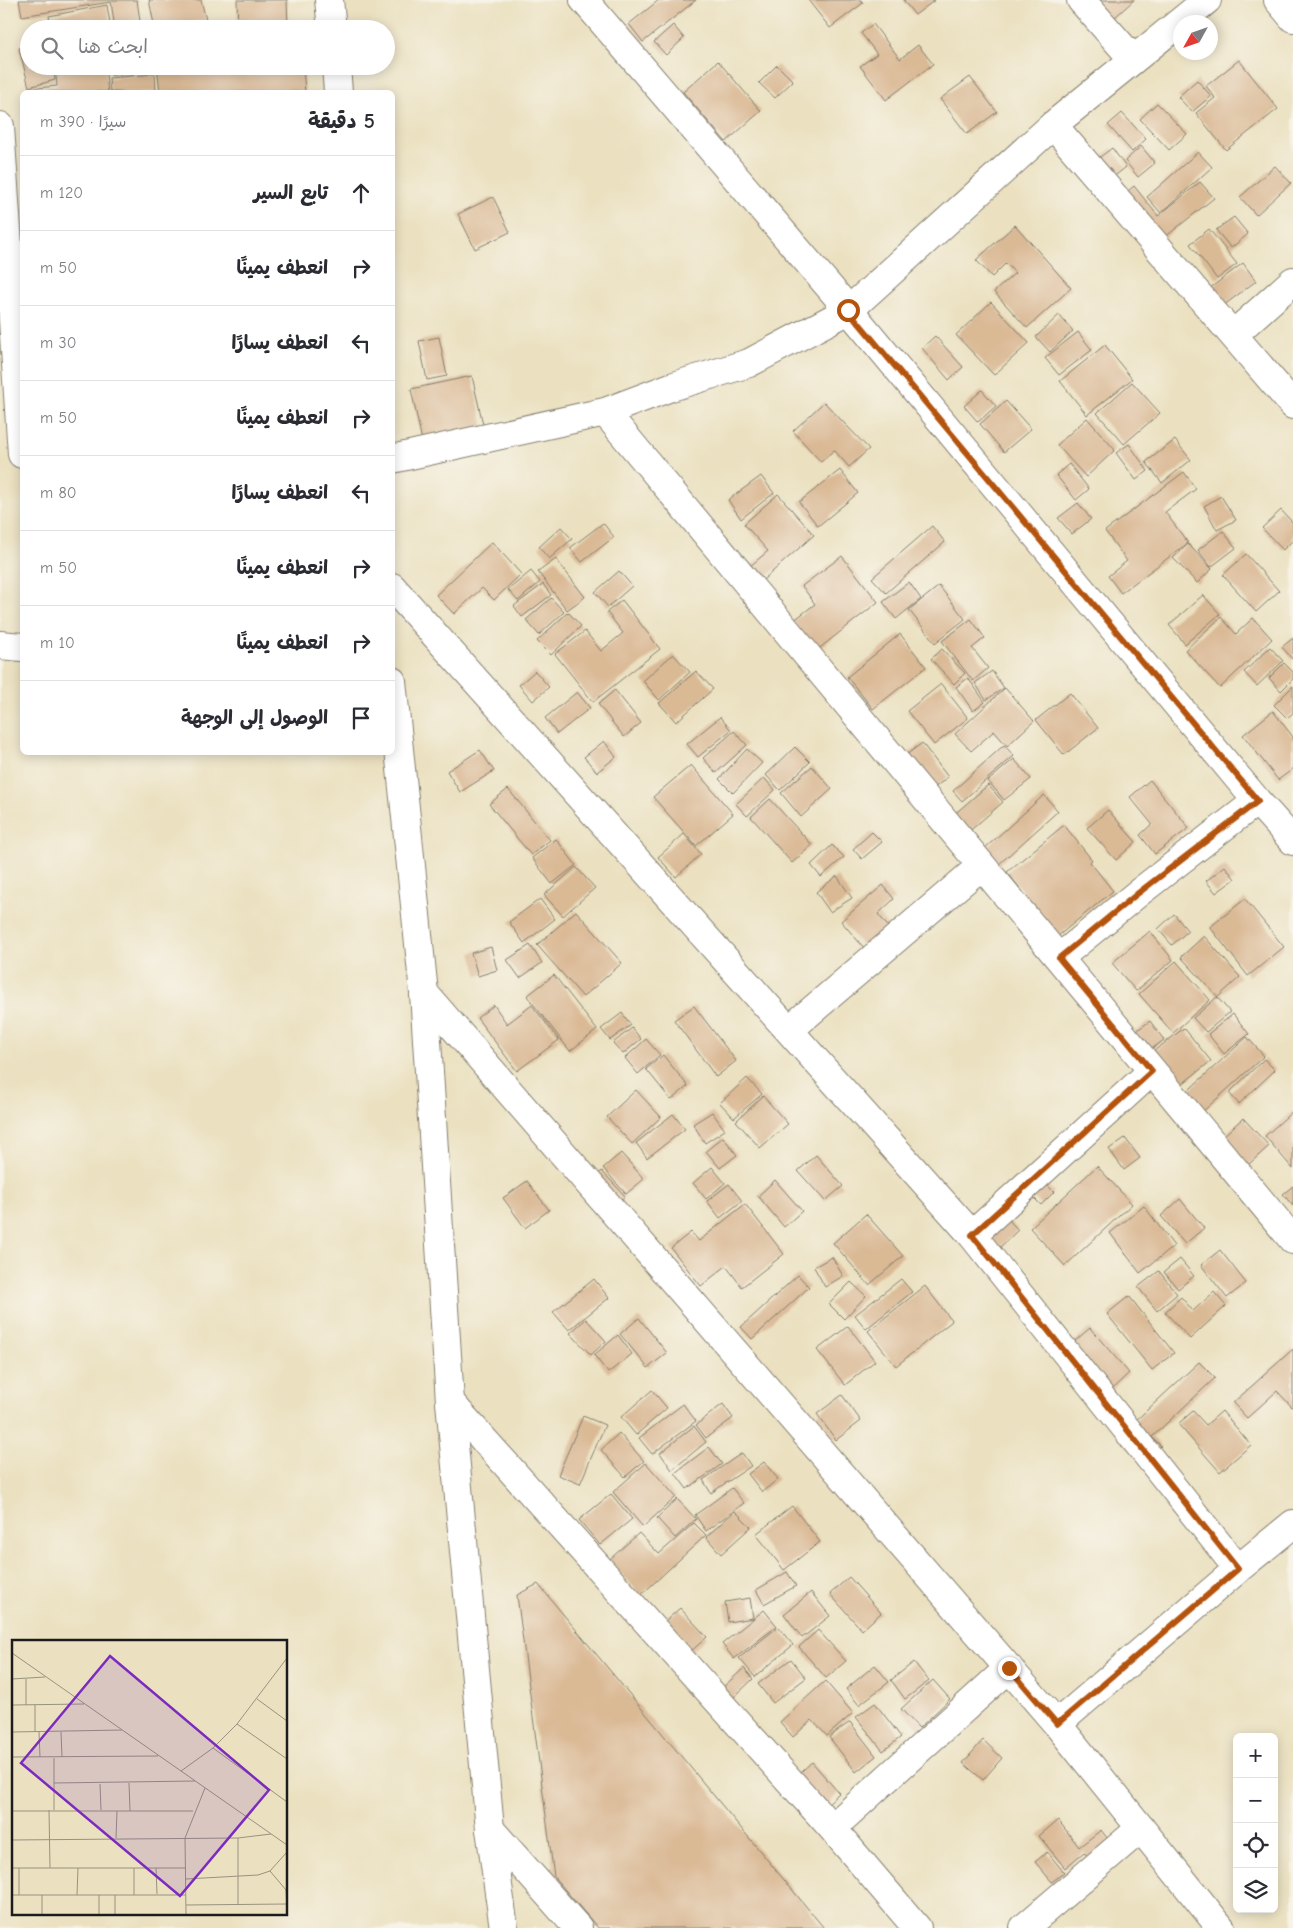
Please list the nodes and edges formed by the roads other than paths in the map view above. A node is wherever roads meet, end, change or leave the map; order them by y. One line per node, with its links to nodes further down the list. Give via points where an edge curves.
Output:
1 (329, 0): 7 (street)
2 (584, 0): 14 (street)
3 (1081, 0): 8 (street)
4 (1207, 0): 8 (street)
5 (1278, 0): 6 (street)
6 (1293, 18)
7 (331, 20)
8 (1133, 59): 11 (street)
9 (337, 75): 10 (street)
10 (338, 90)
11 (1053, 125): 14 (street); 15 (street)
12 (0, 126): 18 (street)
13 (1293, 281): 15 (street)
14 (848, 310): 17 (street, via 749,362); 24 (street)
15 (1234, 334): 16 (street)
16 (1293, 404)
17 (605, 412): 19 (street); 26 (street)
18 (20, 424)
19 (395, 458)
20 (395, 590): 29 (street)
21 (0, 645): 22 (street)
22 (20, 647)
23 (395, 737): 28 (street)
24 (1258, 801): 25 (street); 27 (street)
25 (1293, 841)
26 (981, 866): 27 (street); 29 (street)
27 (1059, 958): 30 (street)
28 (424, 994): 33 (street); 36 (street)
29 (789, 1030): 31 (street)
30 (1152, 1071): 31 (street); 32 (street)
31 (972, 1235): 35 (street)
32 (1293, 1240)
33 (450, 1402): 38 (street); 40 (street)
34 (1293, 1524): 35 (street)
35 (1238, 1569): 37 (street)
36 (1009, 1668): 37 (street); 38 (street)
37 (1057, 1724): 39 (street)
38 (832, 1828): 43 (street)
39 (1141, 1828): 44 (street); 45 (street)
40 (490, 1829): 41 (street); 42 (street)
41 (504, 1928)
42 (578, 1928)
43 (917, 1928)
44 (1024, 1928)
45 (1221, 1928)

